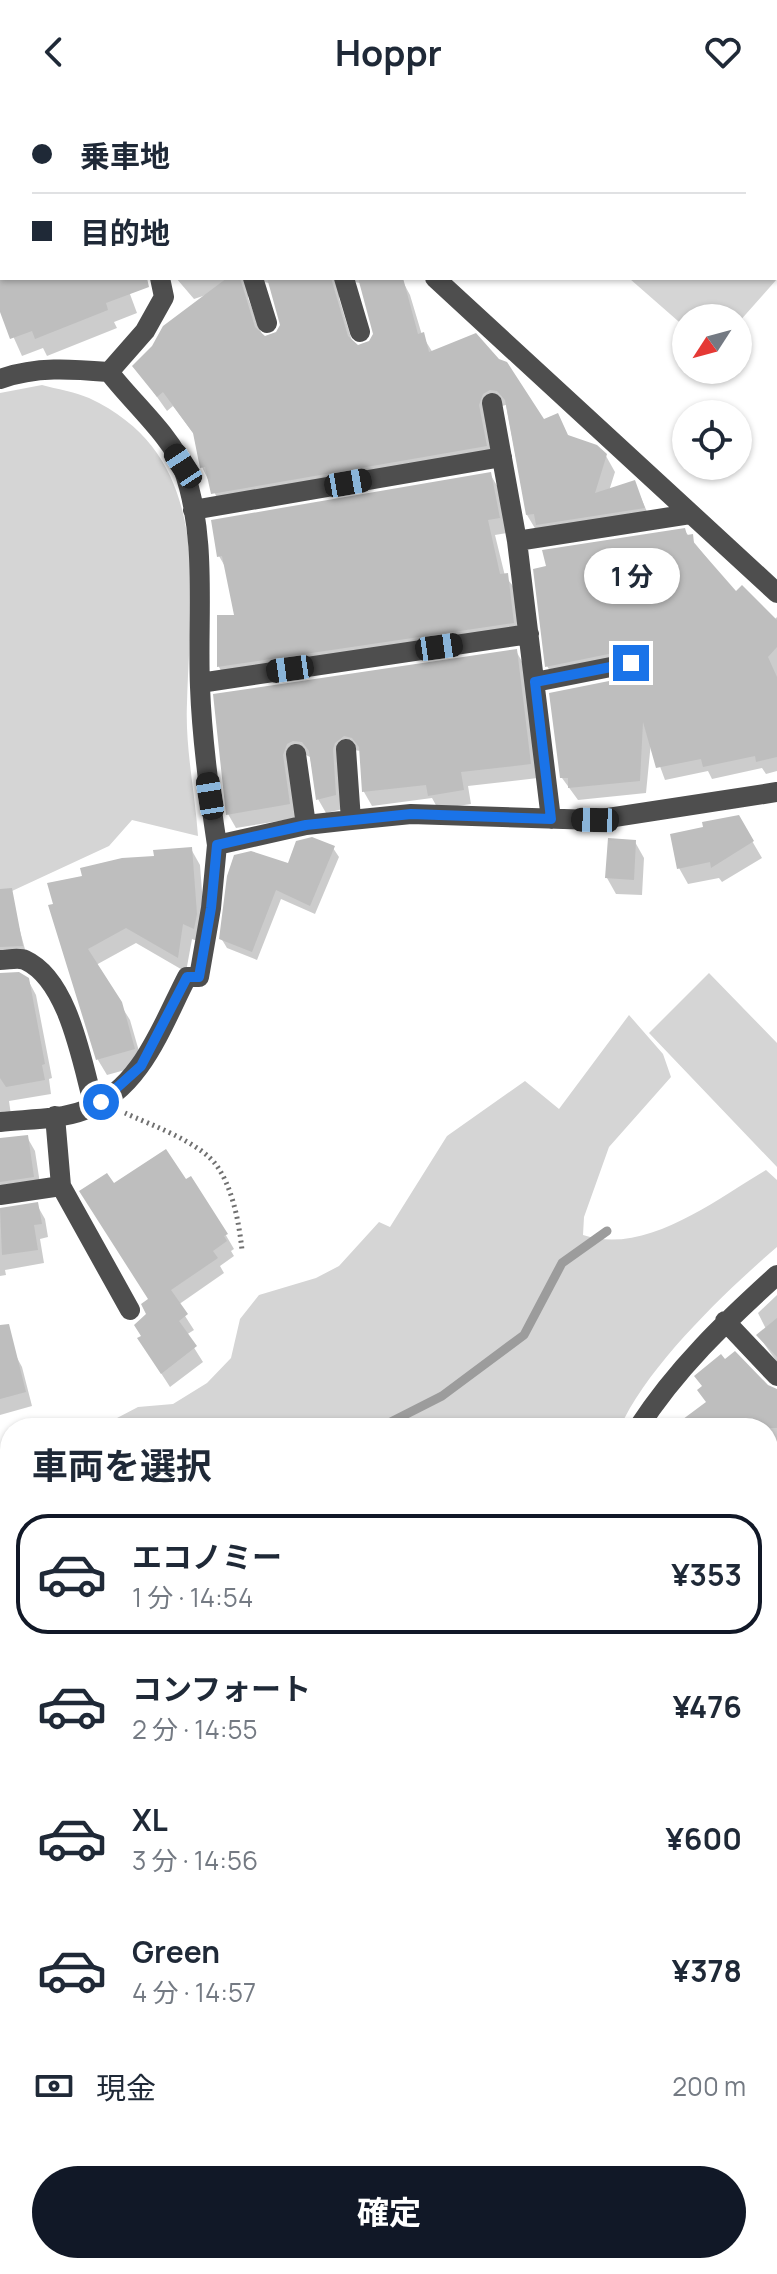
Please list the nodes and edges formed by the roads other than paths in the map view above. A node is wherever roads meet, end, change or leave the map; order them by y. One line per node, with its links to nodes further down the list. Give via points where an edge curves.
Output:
1 (160, 280): 7 (street, via 164,297 145,331)
2 (254, 280): 5 (street)
3 (345, 280): 6 (street)
4 (437, 280): 12 (street)
5 (267, 323)
6 (360, 332)
7 (109, 372): 8 (street, via 62,368); 11 (street, via 183,466)
8 (0, 379)
9 (492, 403): 10 (street)
10 (502, 457): 11 (street); 13 (street)
11 (193, 510): 18 (street, via 201,589)
12 (690, 514): 13 (street); 14 (street)
13 (517, 541): 15 (street)
14 (777, 593)
15 (529, 634): 17 (street); 18 (street)
16 (631, 663): 17 (street)
17 (535, 682): 22 (street)
18 (200, 683): 25 (street, via 202,746)
19 (346, 749): 23 (street)
20 (296, 754): 24 (street)
21 (777, 792): 22 (street, via 595,820)
22 (551, 819): 23 (street, via 411,814)
23 (351, 820): 24 (street)
24 (306, 825): 25 (street)
25 (217, 845): 27 (street, via 199,977 187,977 141,1066)
26 (0, 960): 27 (street, via 22,958 45,973 66,1011)
27 (98, 1104): 28 (street)
28 (55, 1116): 29 (street); 30 (street)
29 (0, 1122)
30 (61, 1186): 31 (street); 33 (street)
31 (0, 1195)
32 (777, 1275): 34 (street)
33 (130, 1310)
34 (725, 1321): 35 (street); 36 (street, via 664,1388)
35 (777, 1376)
36 (644, 1418)

